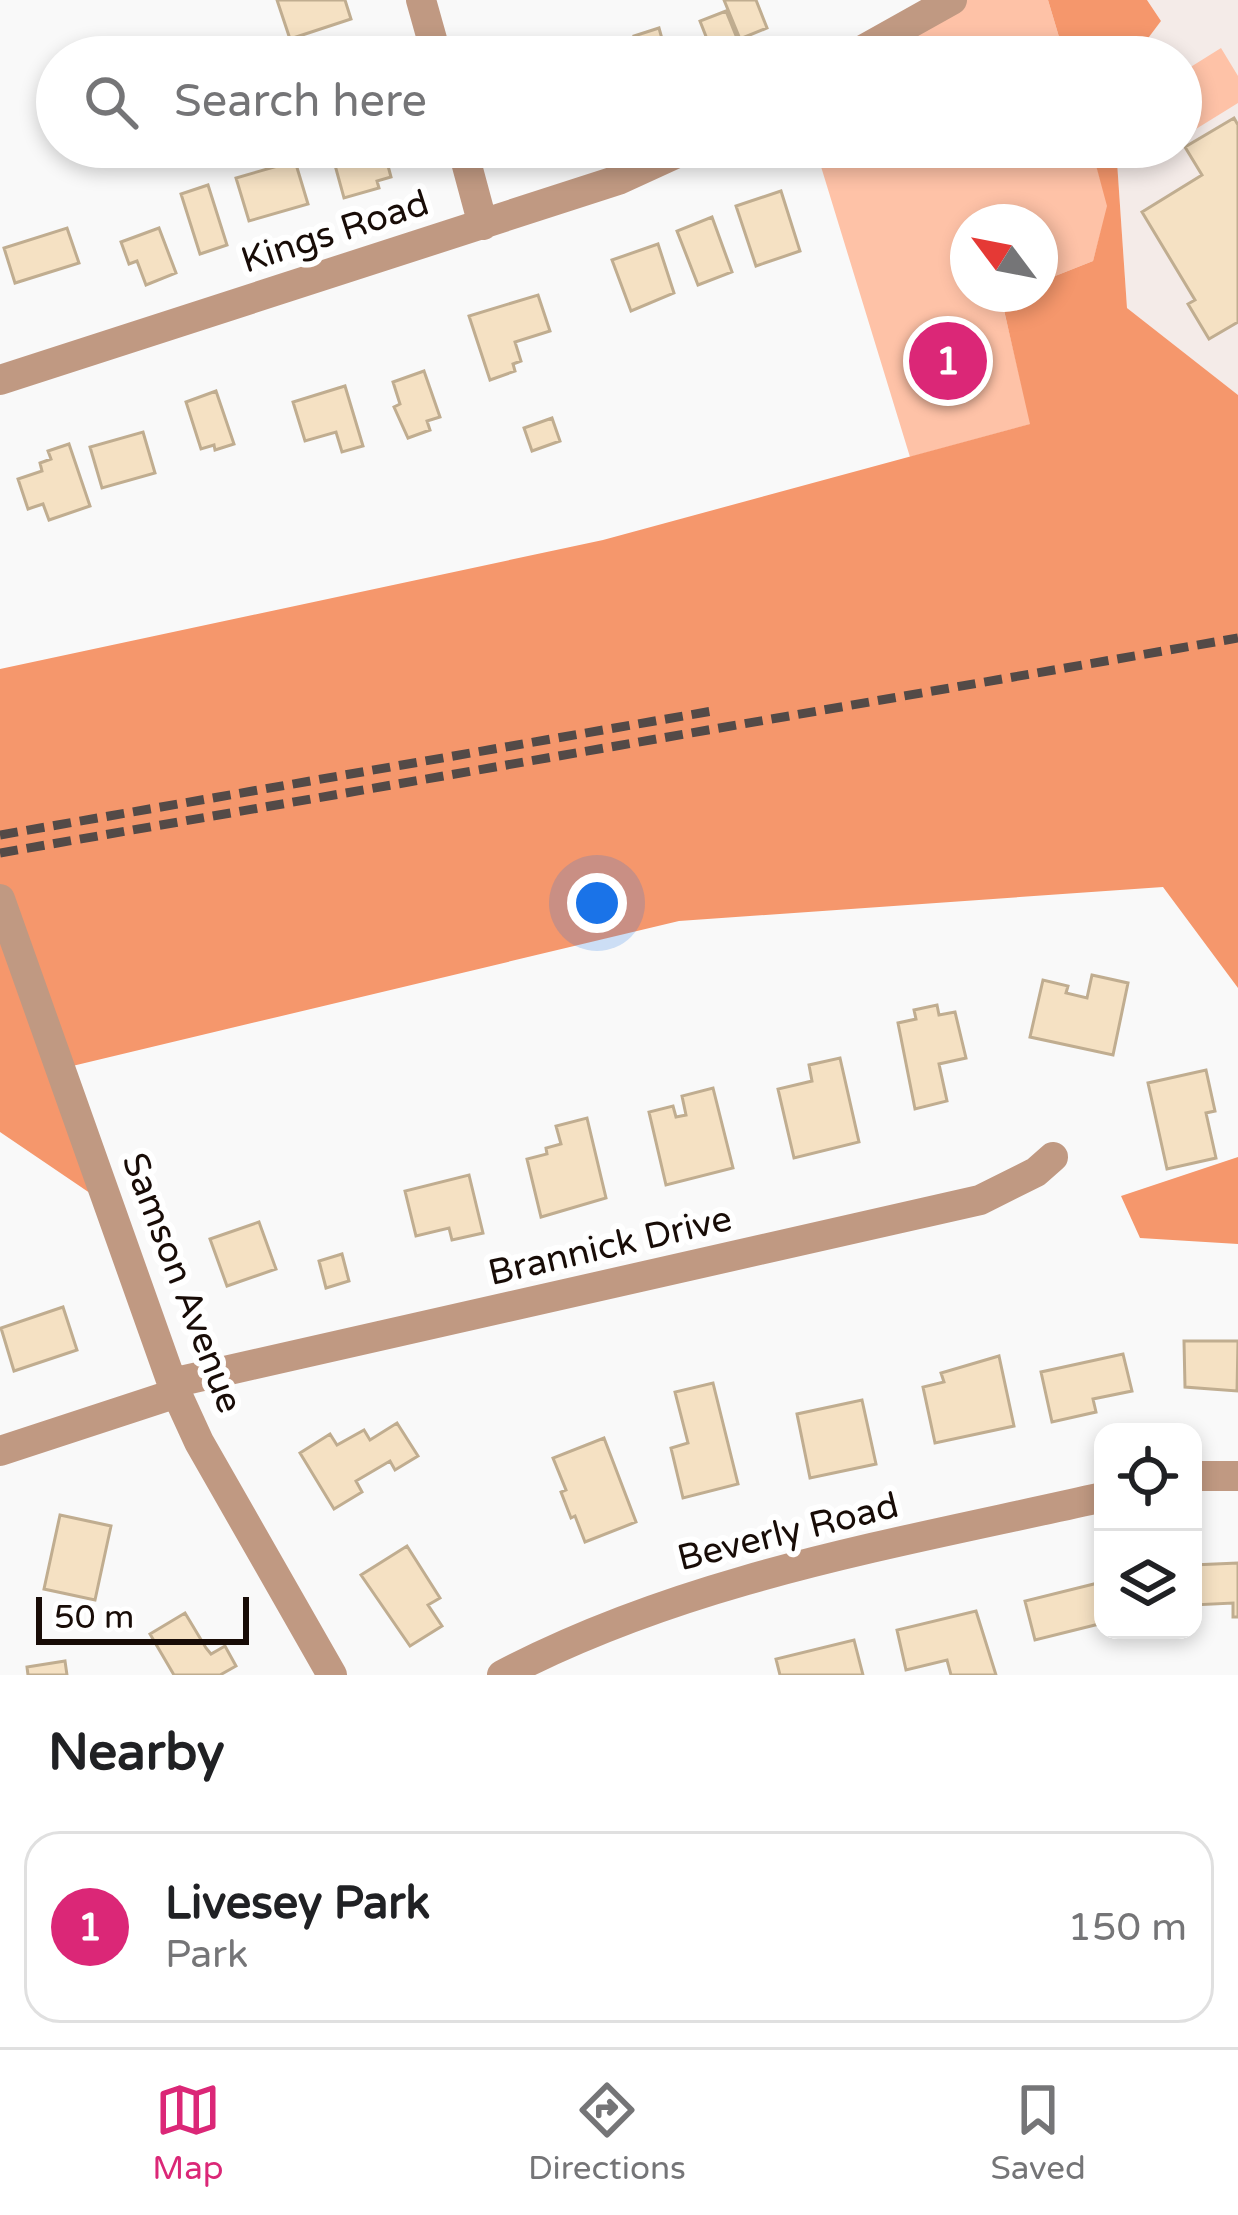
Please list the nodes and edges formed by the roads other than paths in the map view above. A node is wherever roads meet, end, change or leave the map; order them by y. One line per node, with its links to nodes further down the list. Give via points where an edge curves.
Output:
1 (421, 0): 3 (street)
2 (952, 0): 4 (street)
3 (431, 36)
4 (888, 36)
5 (468, 168): 7 (street)
6 (644, 168): 7 (street, Kings Road)
7 (483, 225): 8 (street, Kings Road)
8 (0, 380)
9 (0, 899): 11 (street, Samson Avenue)
10 (1053, 1157): 11 (street, Brannick Drive, via 980,1200)
11 (175, 1388): 12 (street, Brannick Drive); 16 (street, Samson Avenue)
12 (0, 1451)
13 (1238, 1476): 14 (street)
14 (1202, 1477)
15 (1094, 1499): 17 (street, Beverly Road, via 669,1602)
16 (332, 1675)
17 (502, 1675)

